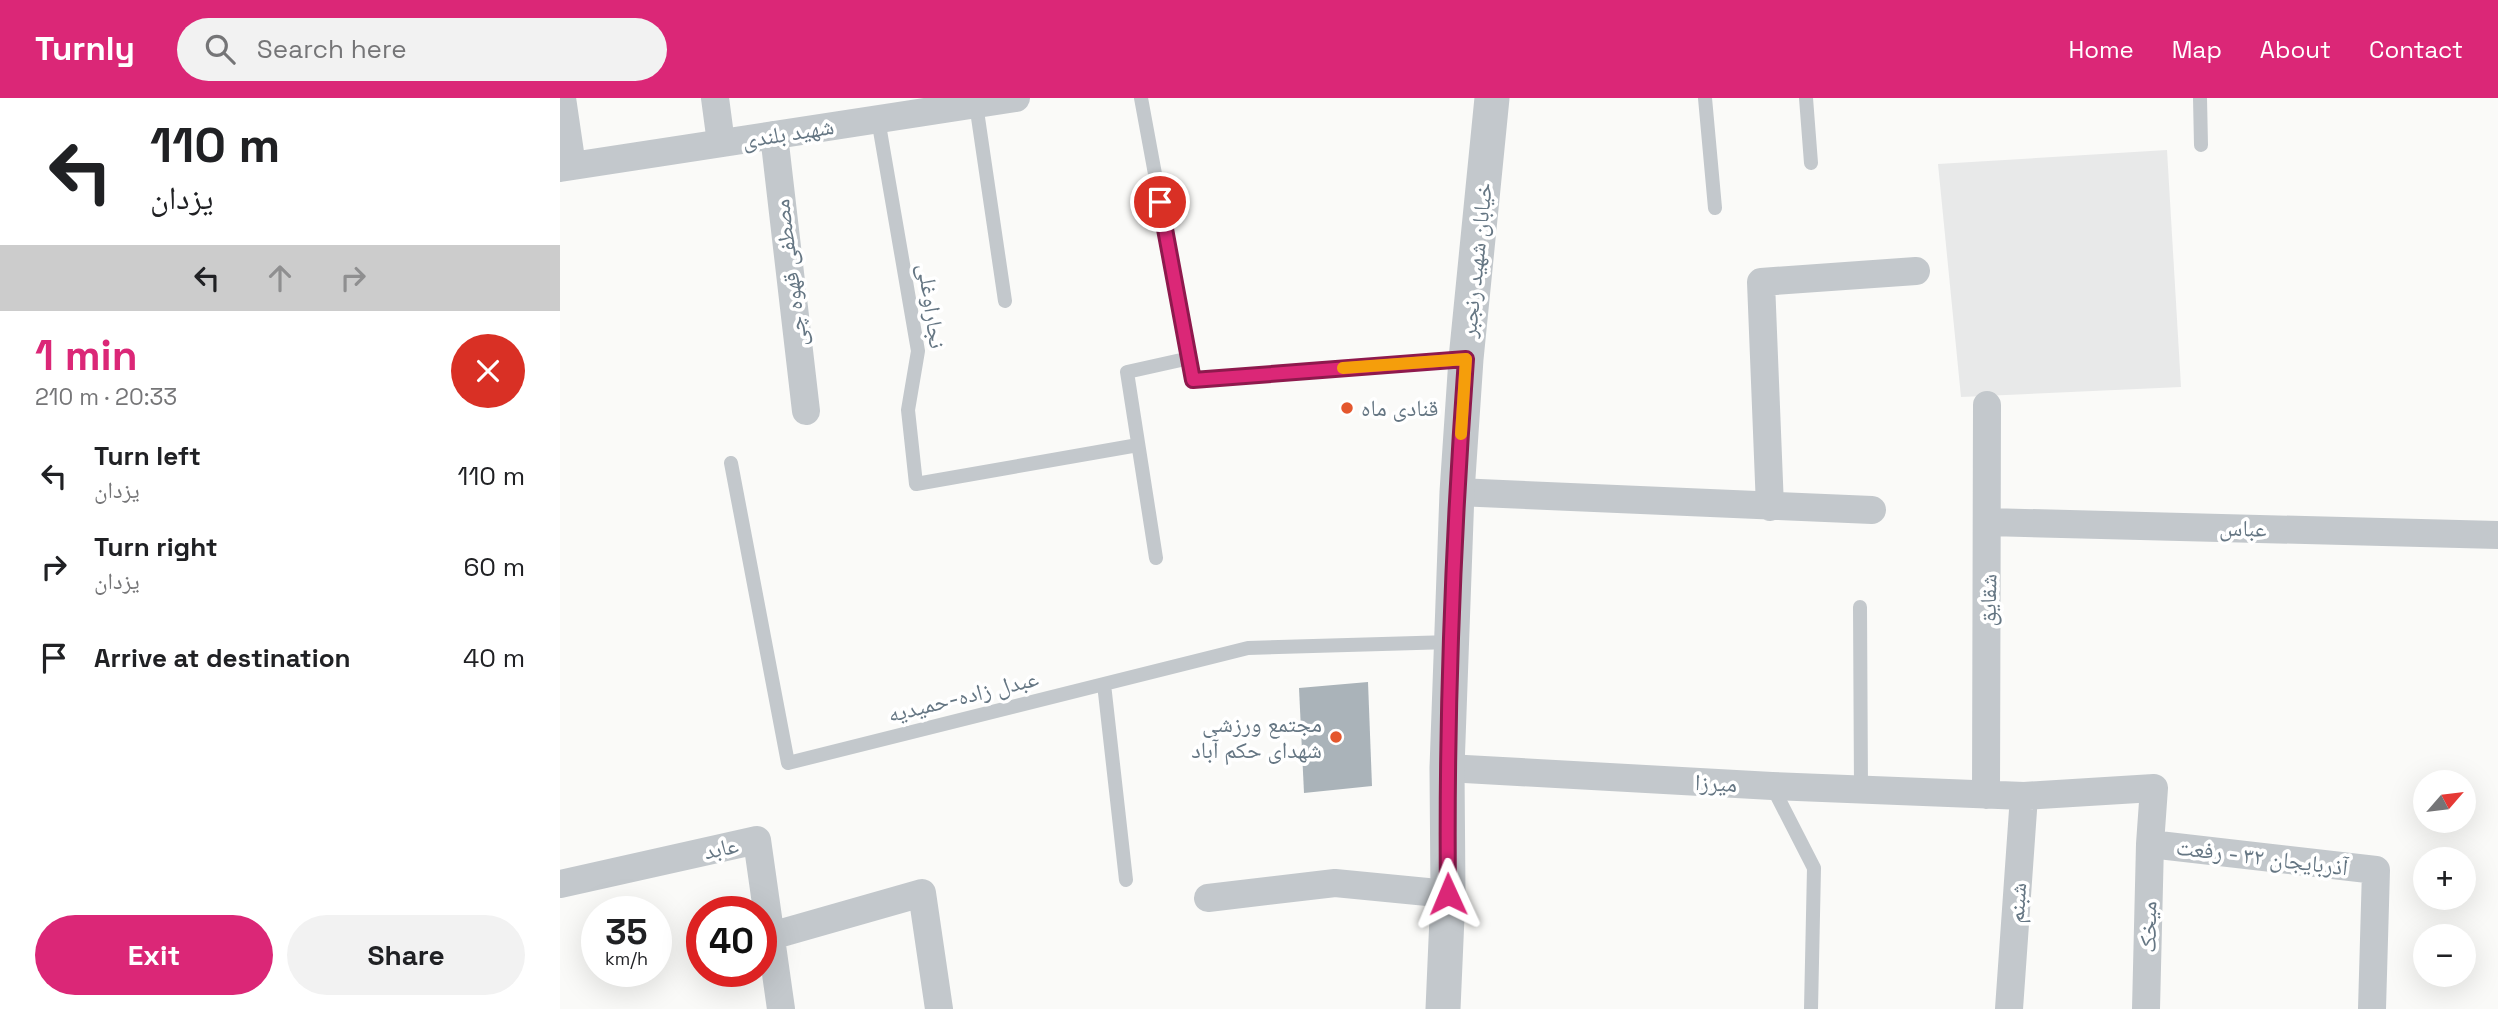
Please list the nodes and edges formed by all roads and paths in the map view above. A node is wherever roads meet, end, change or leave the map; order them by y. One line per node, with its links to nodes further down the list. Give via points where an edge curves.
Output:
1 (562, 98): 16 (street)
2 (715, 98): 13 (street)
3 (1016, 98): 10 (street, شهید بلندی)
4 (1141, 98): 20 (lane)
5 (1492, 98): 21 (street, خیابان شهید رنجبر)
6 (1705, 98): 17 (lane)
7 (1807, 98): 15 (lane)
8 (2200, 98): 14 (lane)
9 (931, 104): 10 (street, شهید بلندی); 11 (street, شهید بلندی)
10 (976, 104): 19 (lane)
11 (878, 119): 12 (street, شهید بلندی); 24 (lane, نجاراوغلی, via 918,351 908,410 916,484)
12 (774, 135): 13 (street, شهید بلندی); 23 (street, مصطفی قهوه چی)
13 (721, 143): 16 (street, شهید بلندی)
14 (2201, 145)
15 (1811, 163)
16 (566, 167)
17 (1715, 208)
18 (1916, 271): 27 (street, via 1761,282)
19 (1005, 301)
20 (1189, 359): 21 (lane, via 1193,380); 24 (lane, via 1127,372)
21 (1466, 359): 26 (street, خیابان شهید رنجبر)
22 (1987, 405): 29 (street, شقایق)
23 (806, 411)
24 (1138, 445): 31 (lane)
25 (731, 463): 34 (lane, عبدل زاده-حمیدیه, via 788,763)
26 (1457, 492): 27 (street); 33 (street, خیابان شهید رنجبر)
27 (1770, 507): 28 (street)
28 (1872, 510)
29 (1989, 522): 30 (street, عباس); 38 (street, شقایق)
30 (2498, 535)
31 (1156, 558)
32 (1860, 607): 37 (lane)
33 (1451, 642): 34 (lane, عبدل زاده-حمیدیه, via 1248,648); 35 (street, خیابان شهید رنجبر)
34 (1104, 684): 41 (lane)
35 (1447, 768): 36 (street, میرزا); 43 (street, خیابان شهید رنجبر)
36 (1772, 786): 37 (street, میرزا); 51 (lane, via 1814,869)
37 (1861, 789): 38 (street, میرزا)
38 (1986, 795): 39 (street, آذربایجان ۳۲ - رفعت)
39 (2024, 796): 40 (street, آذربایجان ۳۲ - رفعت, via 2154,788); 52 (street, شبنم)
40 (2150, 844): 53 (street, میخک); 54 (street, آذربایجان ۳۲ - رفعت, via 2376,870)
41 (1126, 880)
42 (560, 884): 44 (street, عابد, via 757,840)
43 (1448, 894): 45 (street, via 1335,883); 50 (street, خیابان شهید رنجبر)
44 (765, 896)
45 (1208, 898)
46 (777, 934): 49 (street, via 922,893)
47 (777, 980): 48 (street, عابد)
48 (781, 1009)
49 (939, 1009)
50 (1443, 1009)
51 (1811, 1009)
52 (2009, 1009)
53 (2146, 1009)
54 (2372, 1009)

